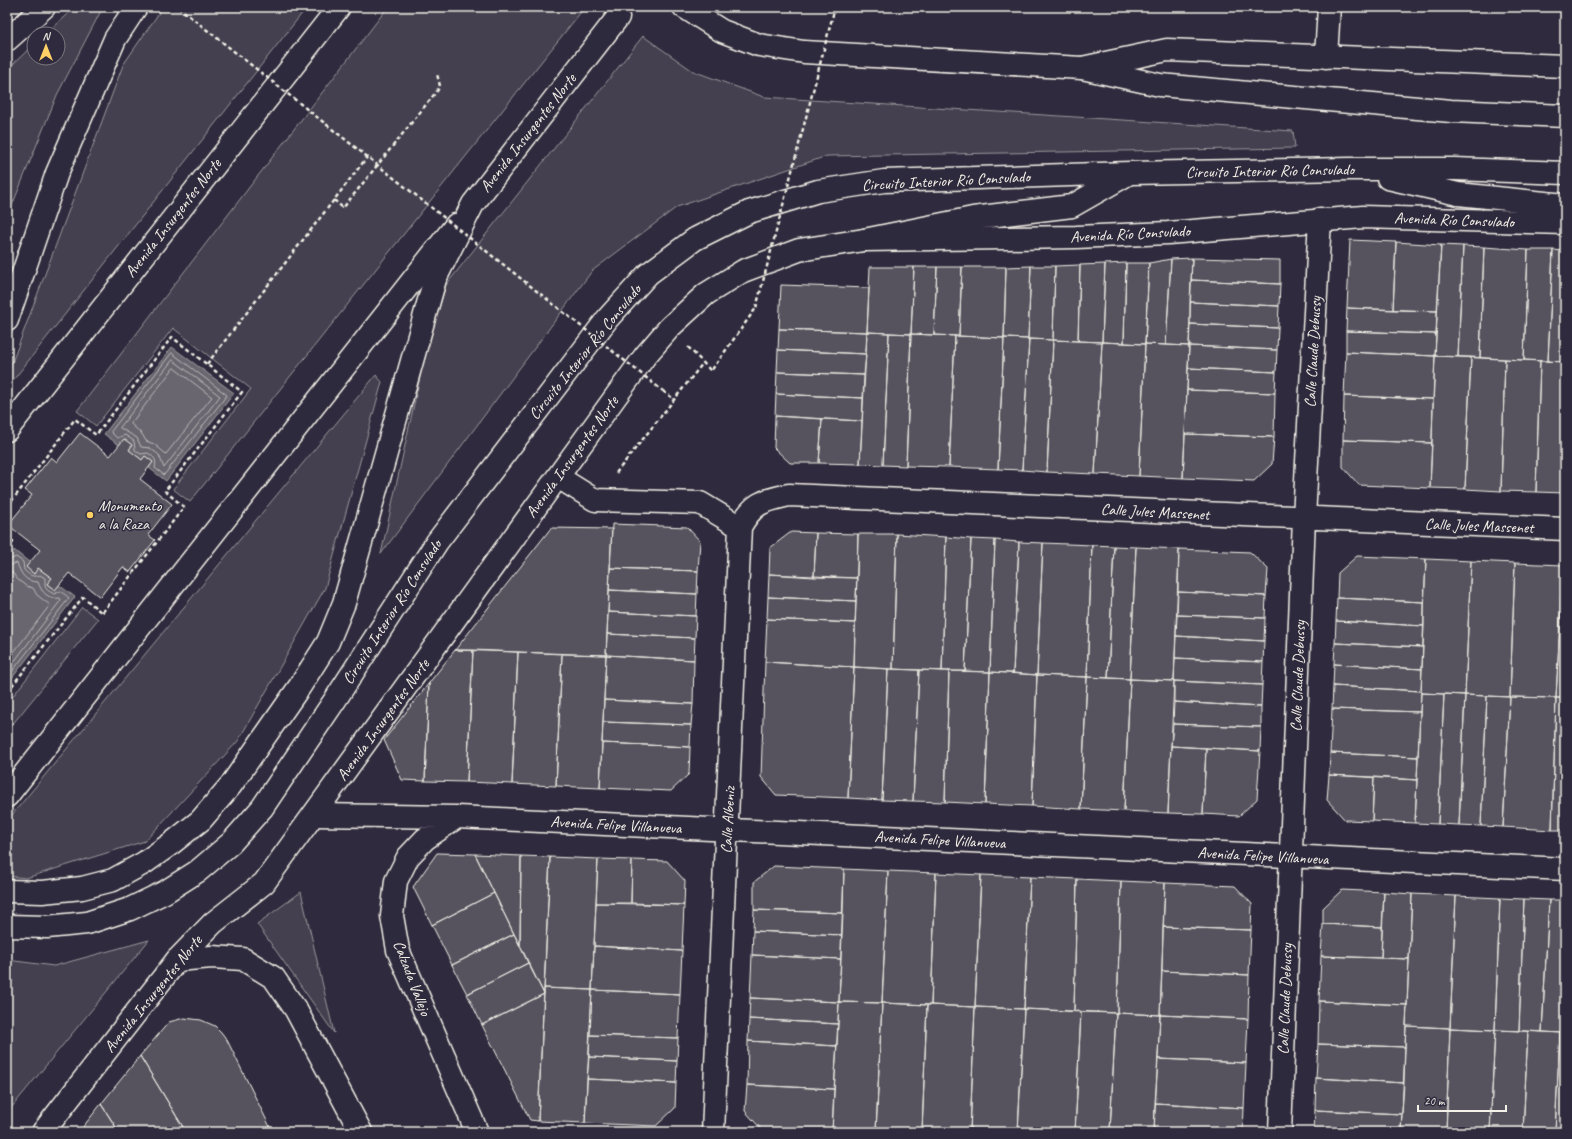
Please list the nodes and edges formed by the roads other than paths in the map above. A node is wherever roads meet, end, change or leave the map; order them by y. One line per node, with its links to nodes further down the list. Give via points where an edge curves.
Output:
1 (44, 7): 7 (main road)
2 (136, 7): 21 (main road, via 115,39 56,173)
3 (340, 7): 22 (main road, Avenida Insurgentes Norte)
4 (684, 7): 10 (main road, via 722,31 759,45 804,52)
5 (1329, 7): 8 (main road)
6 (618, 17): 15 (main road, Avenida Insurgentes Norte)
7 (7, 40)
8 (1326, 57): 9 (main road); 10 (main road, via 1167,50)
9 (1565, 66)
10 (1082, 68): 11 (main road, via 1160,85 1451,111)
11 (1565, 116)
12 (1350, 169): 13 (main road, Circuito Interior Río Consulado); 14 (main road, Circuito Interior Río Consulado, via 1454,169); 16 (main road, via 1458,194)
13 (1130, 173): 19 (main road, via 1072,206 973,218); 34 (main road, Circuito Interior Río Consulado, via 877,182 818,191 749,212 695,239 648,274 608,318 441,536 262,808 232,844 198,871 165,892 130,909 87,922 47,927)
14 (1565, 174)
15 (473, 204): 27 (main road, Avenida Insurgentes Norte); 33 (main road, via 435,279 344,603 328,642 300,686 231,785 201,820 172,843 112,880 82,888)
16 (1565, 205)
17 (1320, 219): 18 (main road, Avenida Río Consulado, via 1363,217); 19 (main road, Avenida Río Consulado, via 1168,233); 24 (main road, Calle Claude Debussy)
18 (1565, 223)
19 (864, 240): 20 (main road, Avenida Río Consulado, via 799,250 743,271)
20 (706, 294): 23 (main road, Avenida Insurgentes Norte, via 670,327 645,356)
21 (7, 320)
22 (7, 430)
23 (558, 477): 25 (main road, via 595,500 700,503); 28 (main road, Avenida Insurgentes Norte)
24 (1304, 518): 25 (main road, Calle Jules Massenet, via 789,496 767,500); 26 (main road, Calle Jules Massenet); 31 (main road, Calle Claude Debussy)
25 (745, 519): 30 (main road, Calle Albeniz)
26 (1565, 529)
27 (7, 796)
28 (314, 815): 29 (main road, Avenida Felipe Villanueva); 35 (main road, Avenida Insurgentes Norte, via 264,882 212,923)
29 (457, 817): 30 (main road, Avenida Felipe Villanueva); 38 (main road, Calzada Vallejo, via 424,839 408,857 396,881 392,916 398,950)
30 (727, 830): 31 (main road, Avenida Felipe Villanueva); 39 (main road, Calle Albeniz)
31 (1292, 857): 32 (main road, Avenida Felipe Villanueva); 40 (main road, Calle Claude Debussy)
32 (1565, 869)
33 (7, 892)
34 (7, 926)
35 (177, 960): 36 (main road, Avenida Insurgentes Norte); 37 (main road, via 212,957 243,959 274,978 296,1010)
36 (43, 1132)
37 (361, 1132)
38 (477, 1132)
39 (713, 1132)
40 (1280, 1132)

